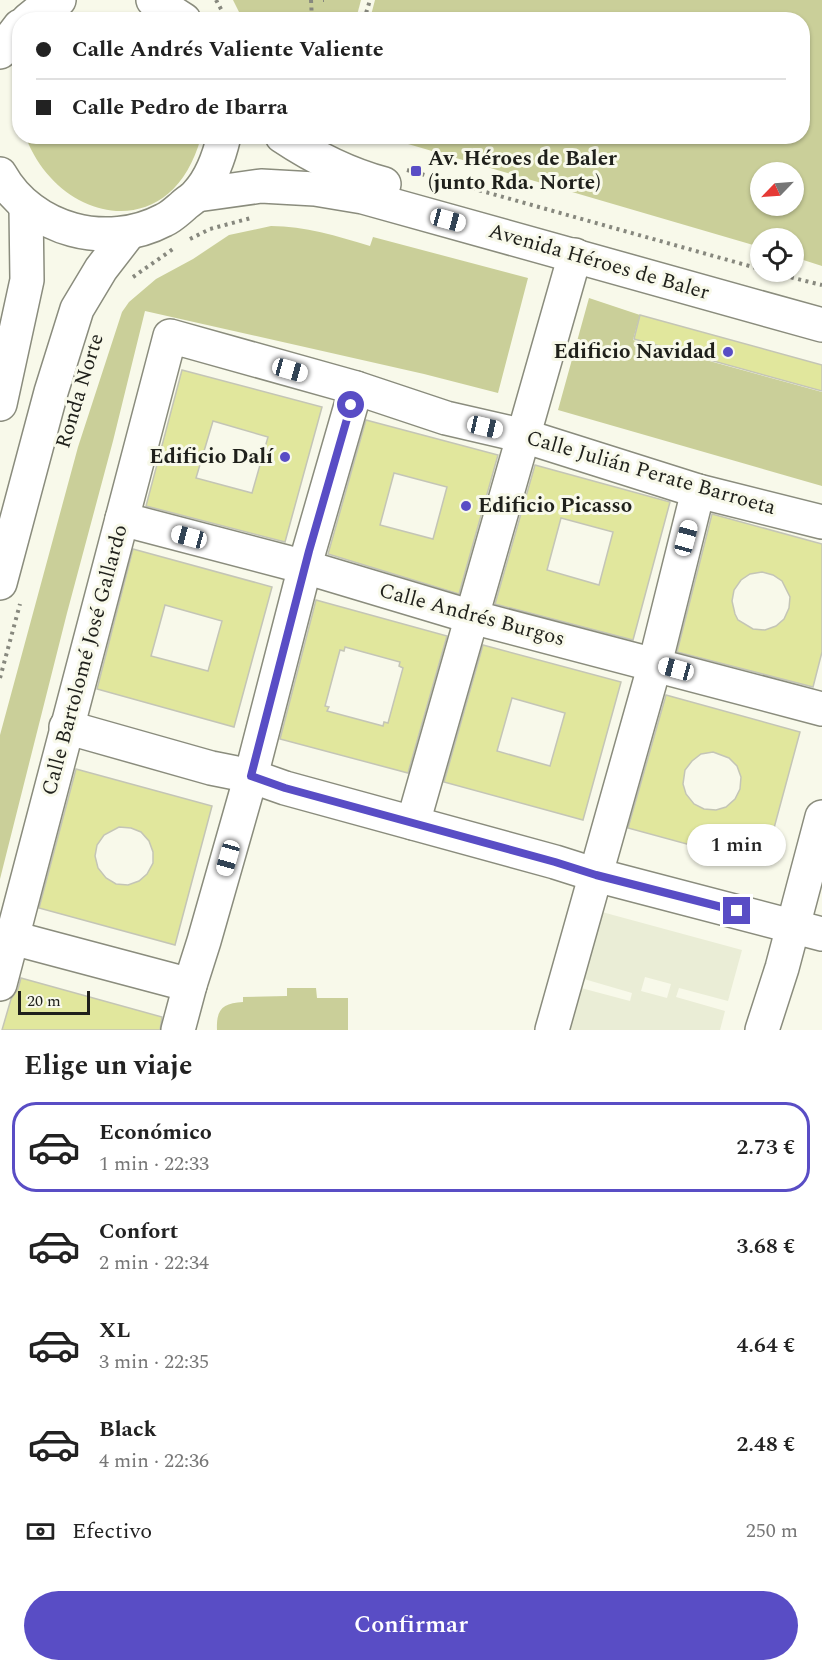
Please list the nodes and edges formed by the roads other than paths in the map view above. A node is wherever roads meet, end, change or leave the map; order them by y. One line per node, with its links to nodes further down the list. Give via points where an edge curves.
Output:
1 (60, 0): 3 (main road)
2 (153, 0): 4 (main road)
3 (37, 12)
4 (183, 12)
5 (222, 144): 8 (main road, via 217,163)
6 (294, 144): 12 (main road, Avenida Héroes de Baler, via 310,155 370,180)
7 (0, 174): 9 (main road)
8 (197, 195): 10 (main road, via 165,220); 11 (main road, Avenida Héroes de Baler, via 261,186 363,197)
9 (26, 207): 10 (main road, via 56,225 91,235); 16 (main road, via 27,280)
10 (128, 234): 22 (main road, Ronda Norte, via 77,309 51,392)
11 (575, 255): 13 (main road, Avenida Héroes de Baler); 17 (main road)
12 (822, 308)
13 (822, 325)
14 (170, 336): 15 (main road, Calle Julián Perate Barroeta); 19 (main road, Calle Bartolomé José Gallardo)
15 (356, 388): 17 (main road, Calle Julián Perate Barroeta, via 446,418); 21 (main road)
16 (0, 404)
17 (524, 436): 18 (main road, Calle Julián Perate Barroeta); 23 (main road)
18 (698, 491): 20 (main road, Calle Julián Perate Barroeta); 24 (main road)
19 (122, 519): 21 (main road, Calle Andrés Burgos); 26 (main road, Calle Bartolomé José Gallardo)
20 (822, 522)
21 (305, 567): 23 (main road, Calle Andrés Burgos); 27 (main road)
22 (10, 592)
23 (472, 617): 24 (main road, Calle Andrés Burgos); 29 (main road)
24 (655, 664): 25 (main road, Calle Andrés Burgos); 30 (main road)
25 (822, 709)
26 (66, 728): 27 (main road); 32 (main road, Calle Bartolomé José Gallardo)
27 (251, 776): 29 (main road); 34 (main road)
28 (822, 817): 31 (main road)
29 (412, 823): 30 (main road)
30 (596, 875): 31 (main road); 36 (main road)
31 (812, 923): 37 (main road, via 782,968); 38 (main road)
32 (13, 938): 33 (main road, Calle Bartolomé José Gallardo); 34 (main road)
33 (0, 984)
34 (190, 985): 35 (main road)
35 (178, 1030)
36 (552, 1030)
37 (762, 1030)
38 (786, 1030)

